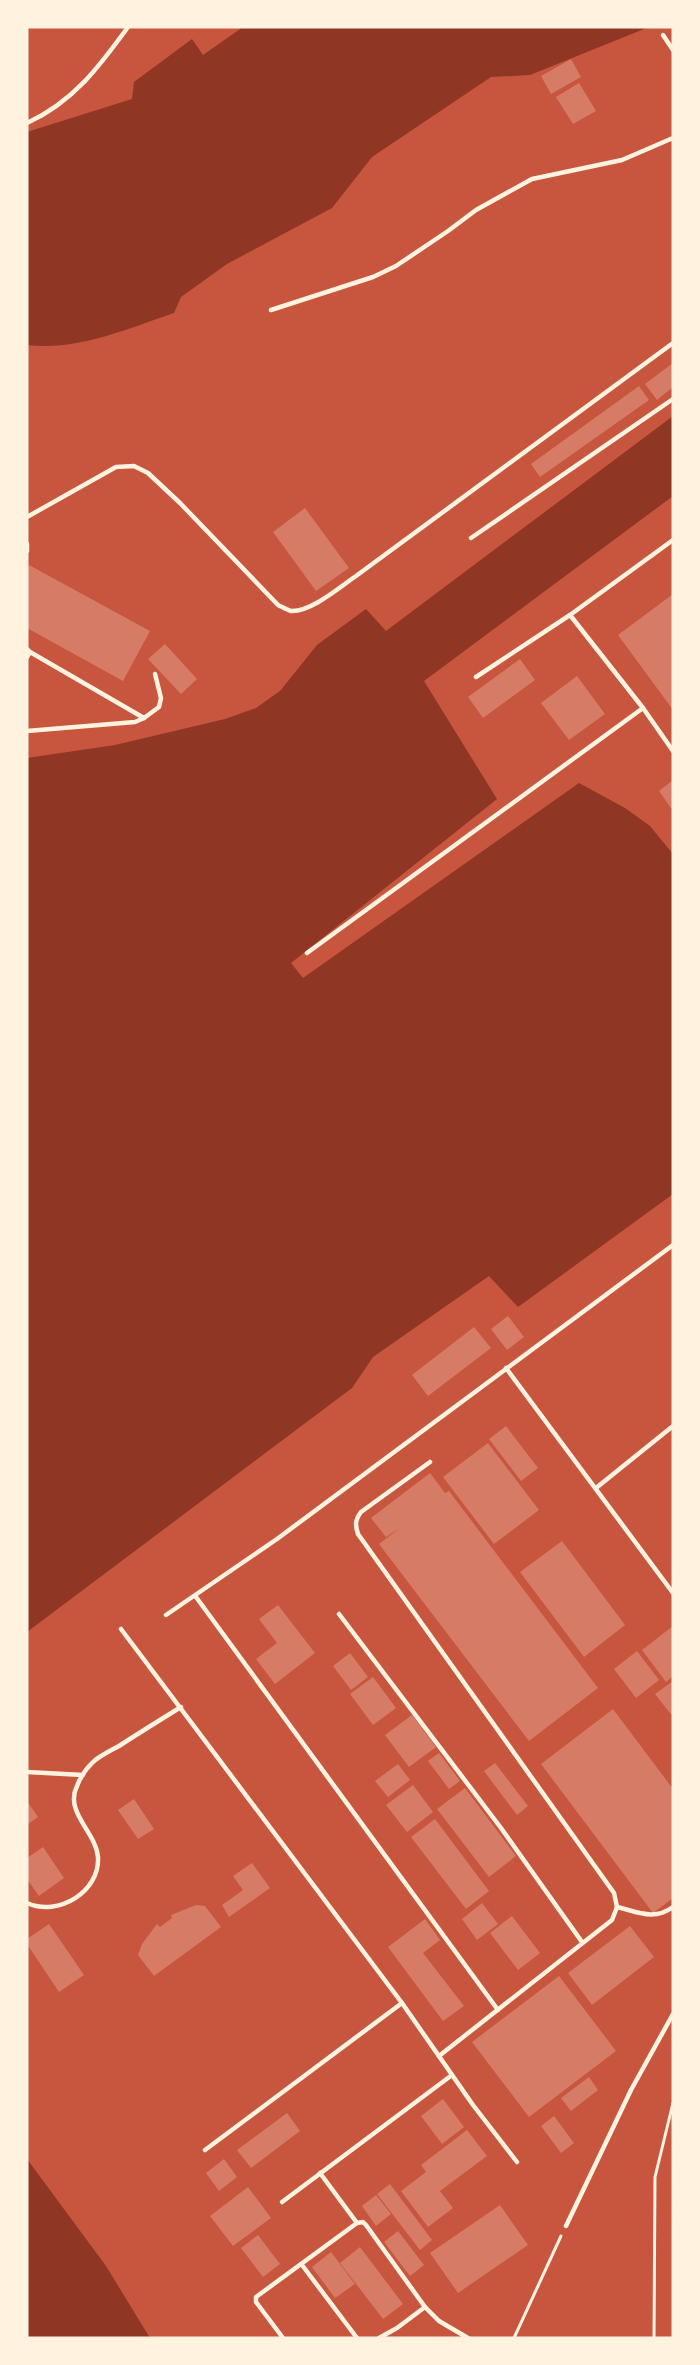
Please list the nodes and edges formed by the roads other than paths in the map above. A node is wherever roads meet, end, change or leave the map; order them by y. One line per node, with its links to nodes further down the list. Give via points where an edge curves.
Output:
1 (128, 27): 4 (lane, via 80,88 54,109)
2 (663, 36): 3 (lane)
3 (673, 50)
4 (27, 123)
5 (673, 138): 6 (lane, via 622,160 532,179 476,210 396,266)
6 (271, 310)
7 (673, 343): 9 (lane, via 356,576 303,609 291,611 278,605 180,503 148,473 134,466 116,468)
8 (673, 399): 10 (lane)
9 (27, 517)
10 (471, 538)
11 (673, 540): 14 (lane)
12 (27, 544): 13 (lane)
13 (27, 551)
14 (570, 615): 17 (lane); 18 (lane)
15 (28, 653): 19 (lane)
16 (155, 674): 19 (lane, via 161,698 159,707)
17 (476, 677)
18 (643, 708): 21 (lane); 22 (lane)
19 (144, 718): 20 (lane)
20 (27, 731)
21 (673, 751)
22 (307, 953)
23 (673, 1245): 24 (lane)
24 (506, 1368): 27 (lane); 29 (lane)
25 (673, 1426): 27 (lane)
26 (430, 1462): 37 (lane, via 361,1512 356,1525 358,1534 614,1893)
27 (596, 1488): 28 (lane)
28 (673, 1593)
29 (196, 1597): 31 (lane); 41 (lane)
30 (339, 1614): 39 (lane)
31 (166, 1615)
32 (122, 1629): 33 (lane)
33 (181, 1707): 35 (lane, via 92,1763); 40 (lane)
34 (27, 1772): 35 (lane)
35 (83, 1775): 36 (lane, via 73,1796 74,1807 98,1855 97,1872 89,1887 74,1899 54,1907)
36 (27, 1903)
37 (617, 1907): 38 (lane, via 651,1916); 39 (lane, via 612,1920)
38 (673, 1907)
39 (582, 1942): 41 (lane)
40 (402, 2003): 43 (lane); 45 (lane)
41 (498, 2010): 43 (lane)
42 (673, 2014): 50 (lane, via 631,2090)
43 (439, 2056): 44 (lane)
44 (452, 2075): 46 (lane); 47 (lane)
45 (205, 2150)
46 (517, 2163)
47 (320, 2174): 48 (lane); 49 (lane)
48 (282, 2202)
49 (357, 2223): 51 (lane); 52 (lane, via 366,2225)
50 (566, 2226)
51 (302, 2265): 53 (lane, via 256,2297); 54 (lane)
52 (425, 2307): 55 (lane); 56 (lane, via 439,2321)
53 (283, 2338)
54 (357, 2338)
55 (379, 2338)
56 (468, 2338)

